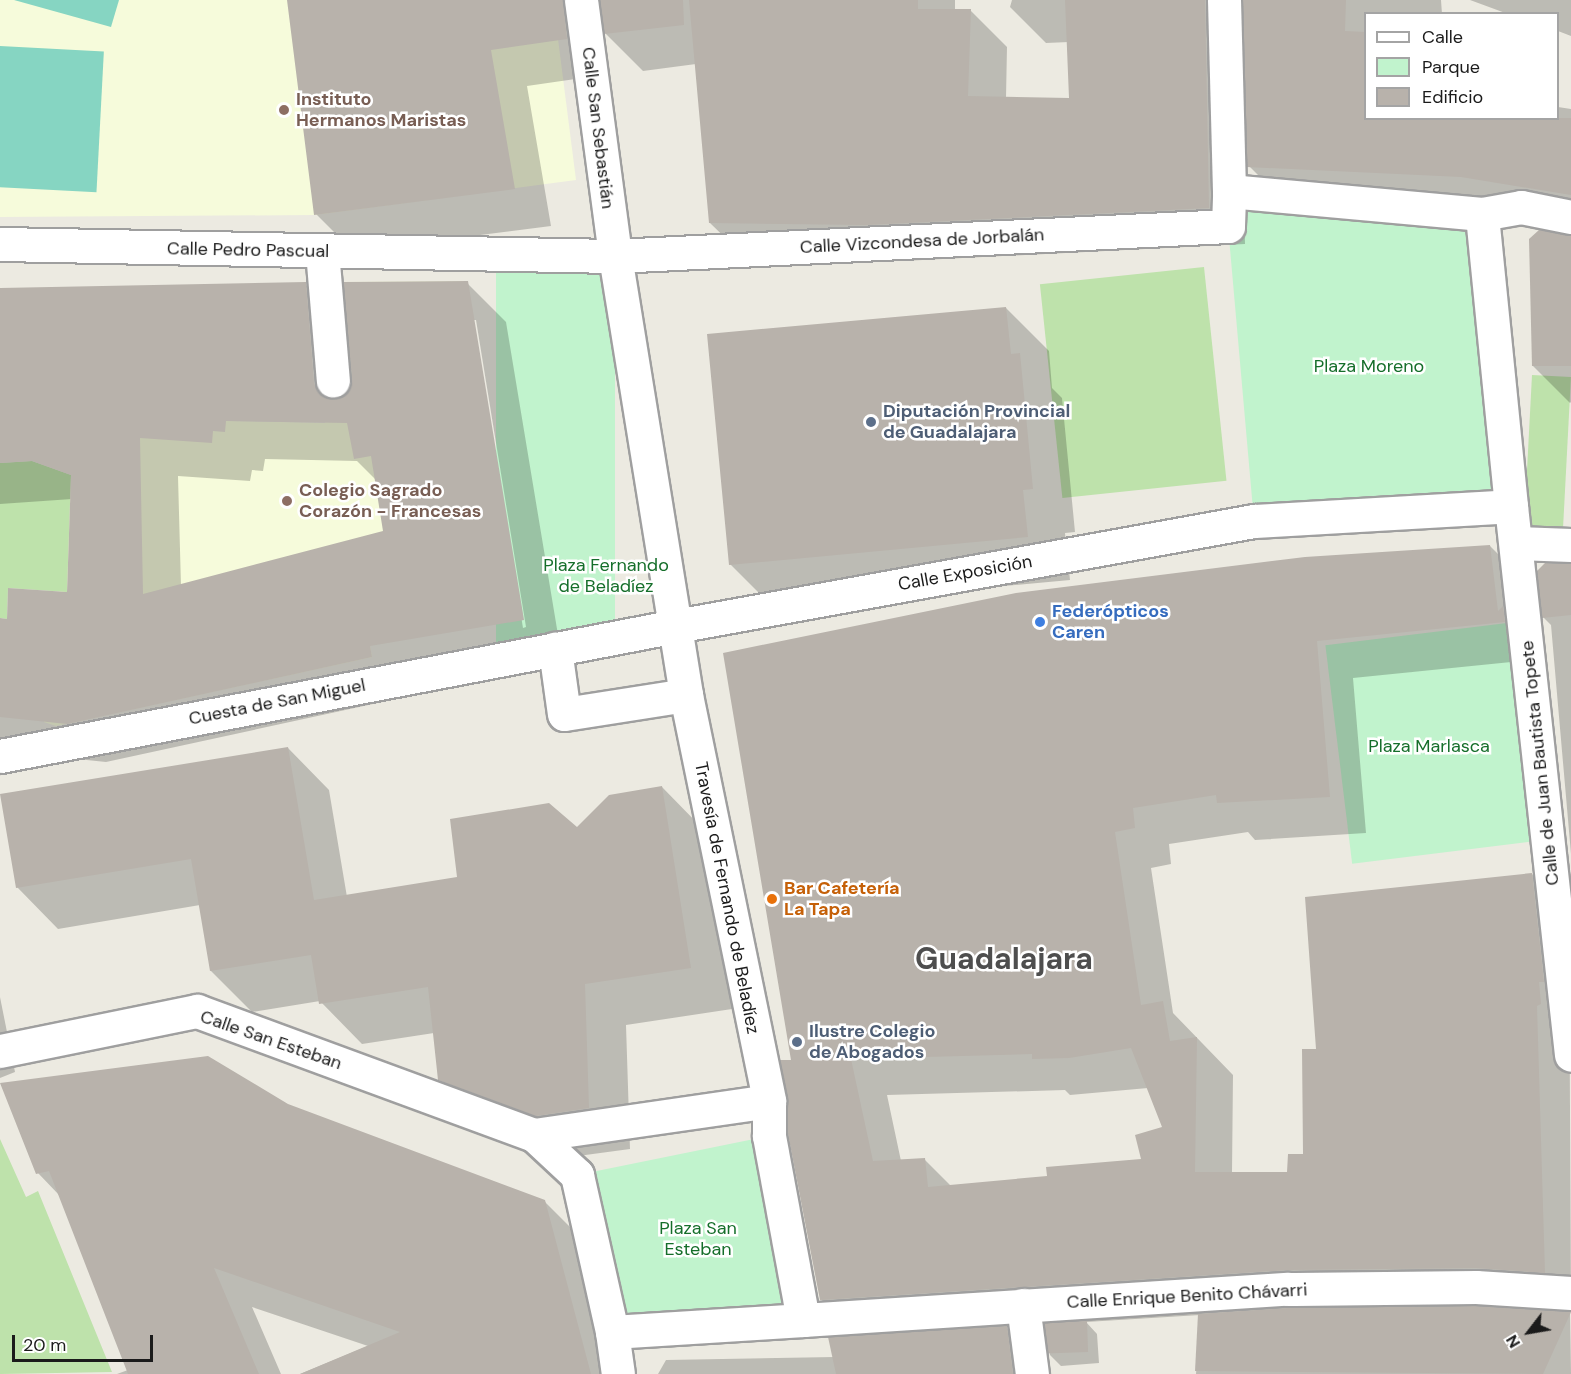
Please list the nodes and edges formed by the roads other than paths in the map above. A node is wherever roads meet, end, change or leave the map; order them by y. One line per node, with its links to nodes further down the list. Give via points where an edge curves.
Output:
1 (581, 0): 8 (street, Calle San Sebastián)
2 (1224, 0): 3 (street)
3 (1229, 191): 4 (street); 8 (street, Calle Vizcondesa de Jorbalán, via 1228,226)
4 (1482, 214): 5 (street, via 1521,207); 10 (street)
5 (1571, 217)
6 (0, 244): 7 (street, Calle Pedro Pascual)
7 (322, 251): 8 (street, Calle Pedro Pascual); 9 (street)
8 (615, 256): 13 (street)
9 (333, 381)
10 (1511, 506): 11 (street, Calle de Juan Bautista Topete); 13 (street, Calle Exposición, via 1254,521)
11 (1517, 543): 12 (street); 18 (street, Calle de Juan Bautista Topete)
12 (1571, 545)
13 (676, 626): 14 (street); 15 (street)
14 (555, 649): 15 (street, via 564,714); 16 (street, Cuesta de San Miguel)
15 (686, 695): 19 (street, Travesía de Fernando de Beladíez)
16 (0, 756)
17 (1, 1045): 20 (street, Calle San Esteban, via 197,1011)
18 (1571, 1055)
19 (768, 1101): 20 (street); 23 (street, via 770,1136)
20 (534, 1135): 24 (street, via 577,1175)
21 (1571, 1293): 22 (street, Calle Enrique Benito Chávarri, via 1476,1287 1288,1289)
22 (1023, 1305): 23 (street, Calle Enrique Benito Chávarri); 26 (street)
23 (802, 1320): 24 (street)
24 (612, 1332): 25 (street)
25 (618, 1374)
26 (1032, 1374)

